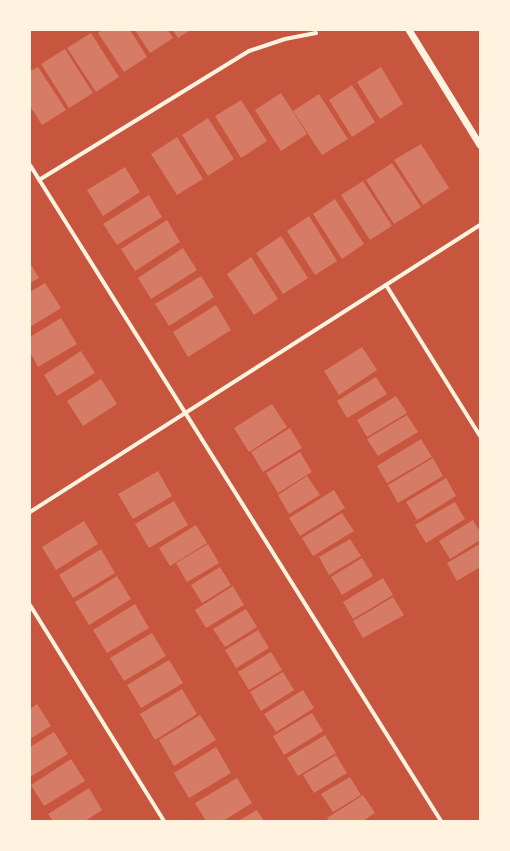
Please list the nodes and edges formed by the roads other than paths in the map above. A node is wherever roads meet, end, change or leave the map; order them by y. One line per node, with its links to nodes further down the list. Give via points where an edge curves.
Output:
1 (409, 30): 3 (street)
2 (316, 33): 5 (street, via 285,39 249,51)
3 (480, 145)
4 (30, 165): 5 (street)
5 (40, 180): 8 (street)
6 (480, 225): 7 (street)
7 (386, 285): 8 (street); 9 (street)
8 (186, 412): 10 (street); 13 (street)
9 (480, 436)
10 (30, 512)
11 (30, 604): 12 (street)
12 (164, 821)
13 (441, 821)

